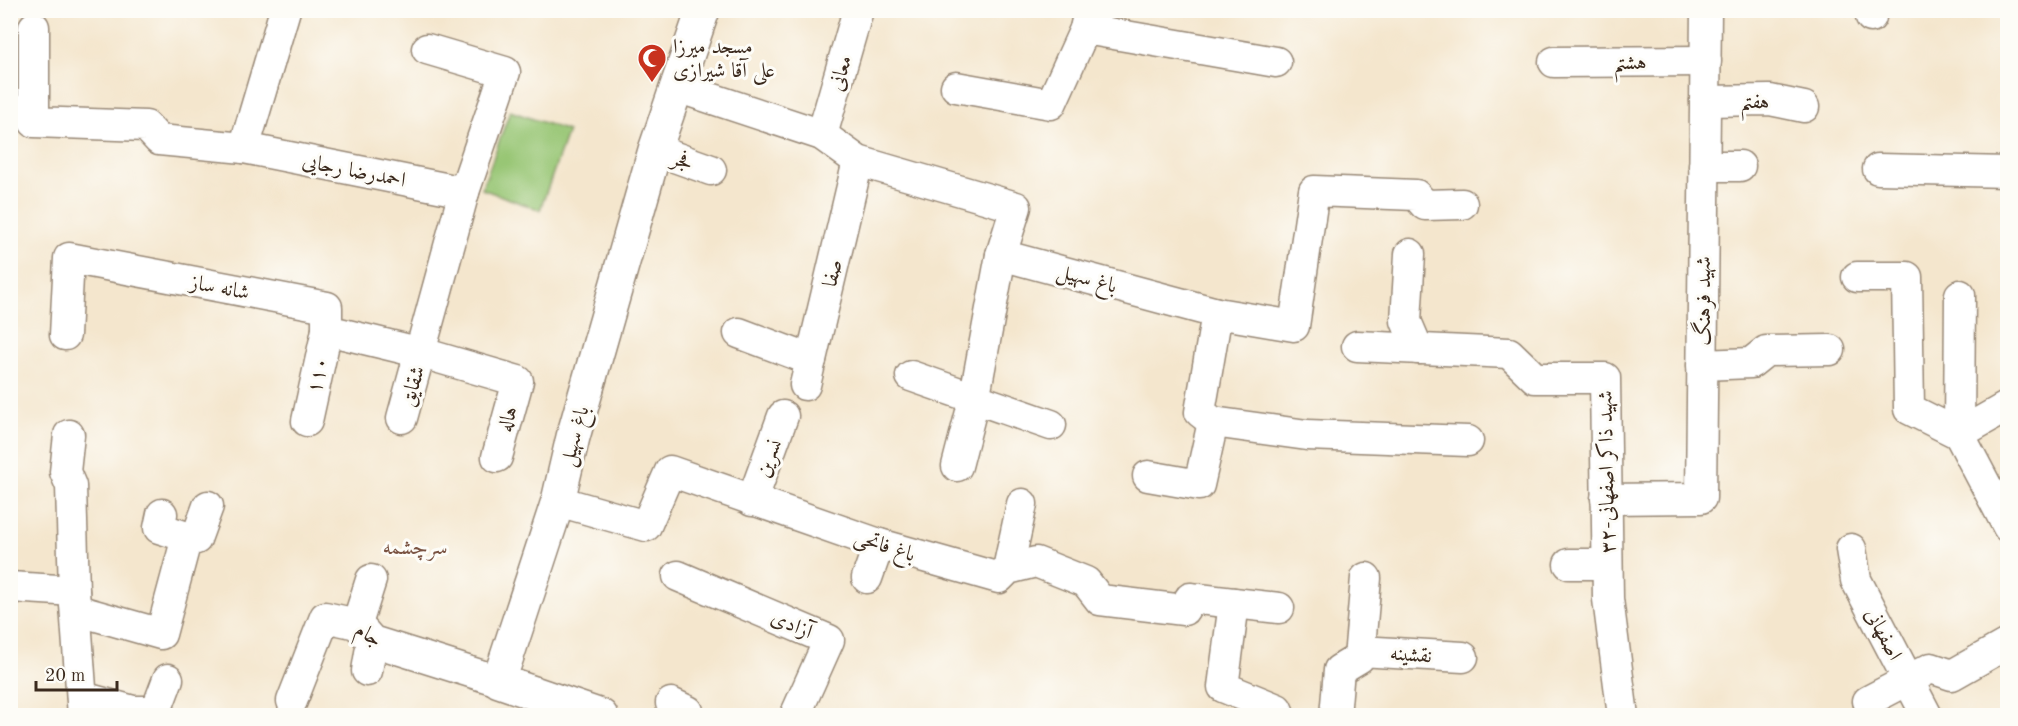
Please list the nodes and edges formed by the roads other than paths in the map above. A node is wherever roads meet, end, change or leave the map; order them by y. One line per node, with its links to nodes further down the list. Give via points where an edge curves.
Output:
1 (285, 10): 16 (street)
2 (703, 10): 11 (street, باغ سهیل)
3 (858, 10): 15 (street, معانی)
4 (1706, 10): 8 (street, شهید فرهنگ)
5 (1087, 20): 9 (street); 12 (street, via 1051,104)
6 (33, 27): 16 (street, احمدرضا رجایی, via 33,122 146,126 159,141)
7 (427, 49): 24 (street, via 505,72)
8 (1706, 61): 10 (street, هشتم); 13 (street, شهید فرهنگ)
9 (1276, 62)
10 (1554, 62)
11 (676, 87): 15 (street); 17 (street, باغ سهیل)
12 (956, 87)
13 (1705, 101): 14 (street, هفتم, via 1770,100); 19 (street, شهید فرهنگ)
14 (1804, 107)
15 (822, 135): 18 (street)
16 (243, 148): 24 (street, احمدرضا رجایی)
17 (655, 150): 22 (street, فجر); 54 (street, باغ سهیل)
18 (858, 161): 26 (street, via 1016,207); 32 (street, صفا, via 808,373)
19 (1704, 166): 20 (street); 38 (street, شهید فرهنگ)
20 (1740, 166)
21 (1878, 169): 23 (street)
22 (711, 170)
23 (2007, 172)
24 (464, 192): 37 (street)
25 (1462, 204): 30 (street, باغ سهیل, via 1425,205 1416,195 1314,191 1294,326)
26 (1000, 255): 30 (street, باغ سهیل); 40 (street)
27 (1410, 255): 35 (street, via 1406,321)
28 (1857, 277): 48 (street, via 1907,277 1909,409)
29 (1960, 295): 48 (street)
30 (1217, 313): 45 (street, via 1200,412)
31 (327, 330): 33 (street, شانه ساز, via 327,307 69,258); 37 (street); 44 (street, ۱۱۰)
32 (739, 333)
33 (65, 334)
34 (1357, 346): 35 (street, ۳۲-شهید ذاکر اصفهانی)
35 (1418, 349): 53 (street, ۳۲-شهید ذاکر اصفهانی, via 1509,353 1534,378 1605,378)
36 (1830, 350): 38 (street, via 1766,351 1751,363)
37 (422, 353): 43 (street, شقایق); 50 (street, هاله, via 518,381)
38 (1702, 365): 53 (street, شهید فرهنگ, via 1701,498)
39 (911, 376): 40 (street)
40 (974, 400): 46 (street); 51 (street)
41 (2007, 406): 48 (street)
42 (783, 416): 55 (street, نسرین)
43 (402, 418)
44 (307, 421)
45 (1213, 422): 49 (street, via 1307,435); 52 (street, via 1199,485)
46 (1051, 425)
47 (69, 435): 71 (street, via 65,472 71,486)
48 (1959, 435): 59 (street)
49 (1468, 441)
50 (497, 457)
51 (957, 466)
52 (1148, 476)
53 (1606, 499): 64 (street, ۳۲-شهید ذاکر اصفهانی)
54 (558, 501): 55 (street, باغ فاتحی, via 646,526 670,471); 81 (street, باغ سهیل)
55 (752, 501): 61 (street, باغ فاتحی)
56 (1022, 504): 65 (street)
57 (208, 506): 60 (street, via 196,538)
58 (162, 514): 60 (street, via 159,528)
59 (2007, 527)
60 (187, 537): 71 (street, via 161,634)
61 (879, 544): 65 (street, باغ فاتحی, via 999,578); 67 (street)
62 (1851, 549): 80 (street, اصفهانی, via 1856,580)
63 (1569, 564): 64 (street)
64 (1607, 564): 89 (street, ۳۲-شهید ذاکر اصفهانی)
65 (1008, 569): 72 (street, باغ فاتحی, via 1036,562 1086,582 1100,600 1184,610 1190,598)
66 (678, 576): 86 (street, آزادی, via 829,640)
67 (867, 578)
68 (1366, 578): 75 (street)
69 (370, 580): 74 (street)
70 (10, 587): 71 (street)
71 (75, 600): 84 (street)
72 (1234, 603): 73 (street, باغ فاتحی); 87 (street, via 1223,687 1277,710)
73 (1279, 608)
74 (364, 633): 78 (street); 81 (street, جام); 82 (street, جام, via 325,617)
75 (1360, 651): 77 (street, نقشینه); 88 (street, via 1359,658 1340,670)
76 (2007, 651): 80 (street, via 2005,645 1952,675 1931,668)
77 (1463, 657)
78 (367, 672)
79 (168, 679): 84 (street, via 156,711)
80 (1909, 680): 83 (street); 90 (street, اصفهانی)
81 (499, 681): 85 (street)
82 (292, 701)
83 (1868, 701)
84 (83, 706)
85 (594, 714)
86 (795, 716)
87 (1280, 716)
88 (1335, 716)
89 (1623, 716)
90 (1927, 716)

